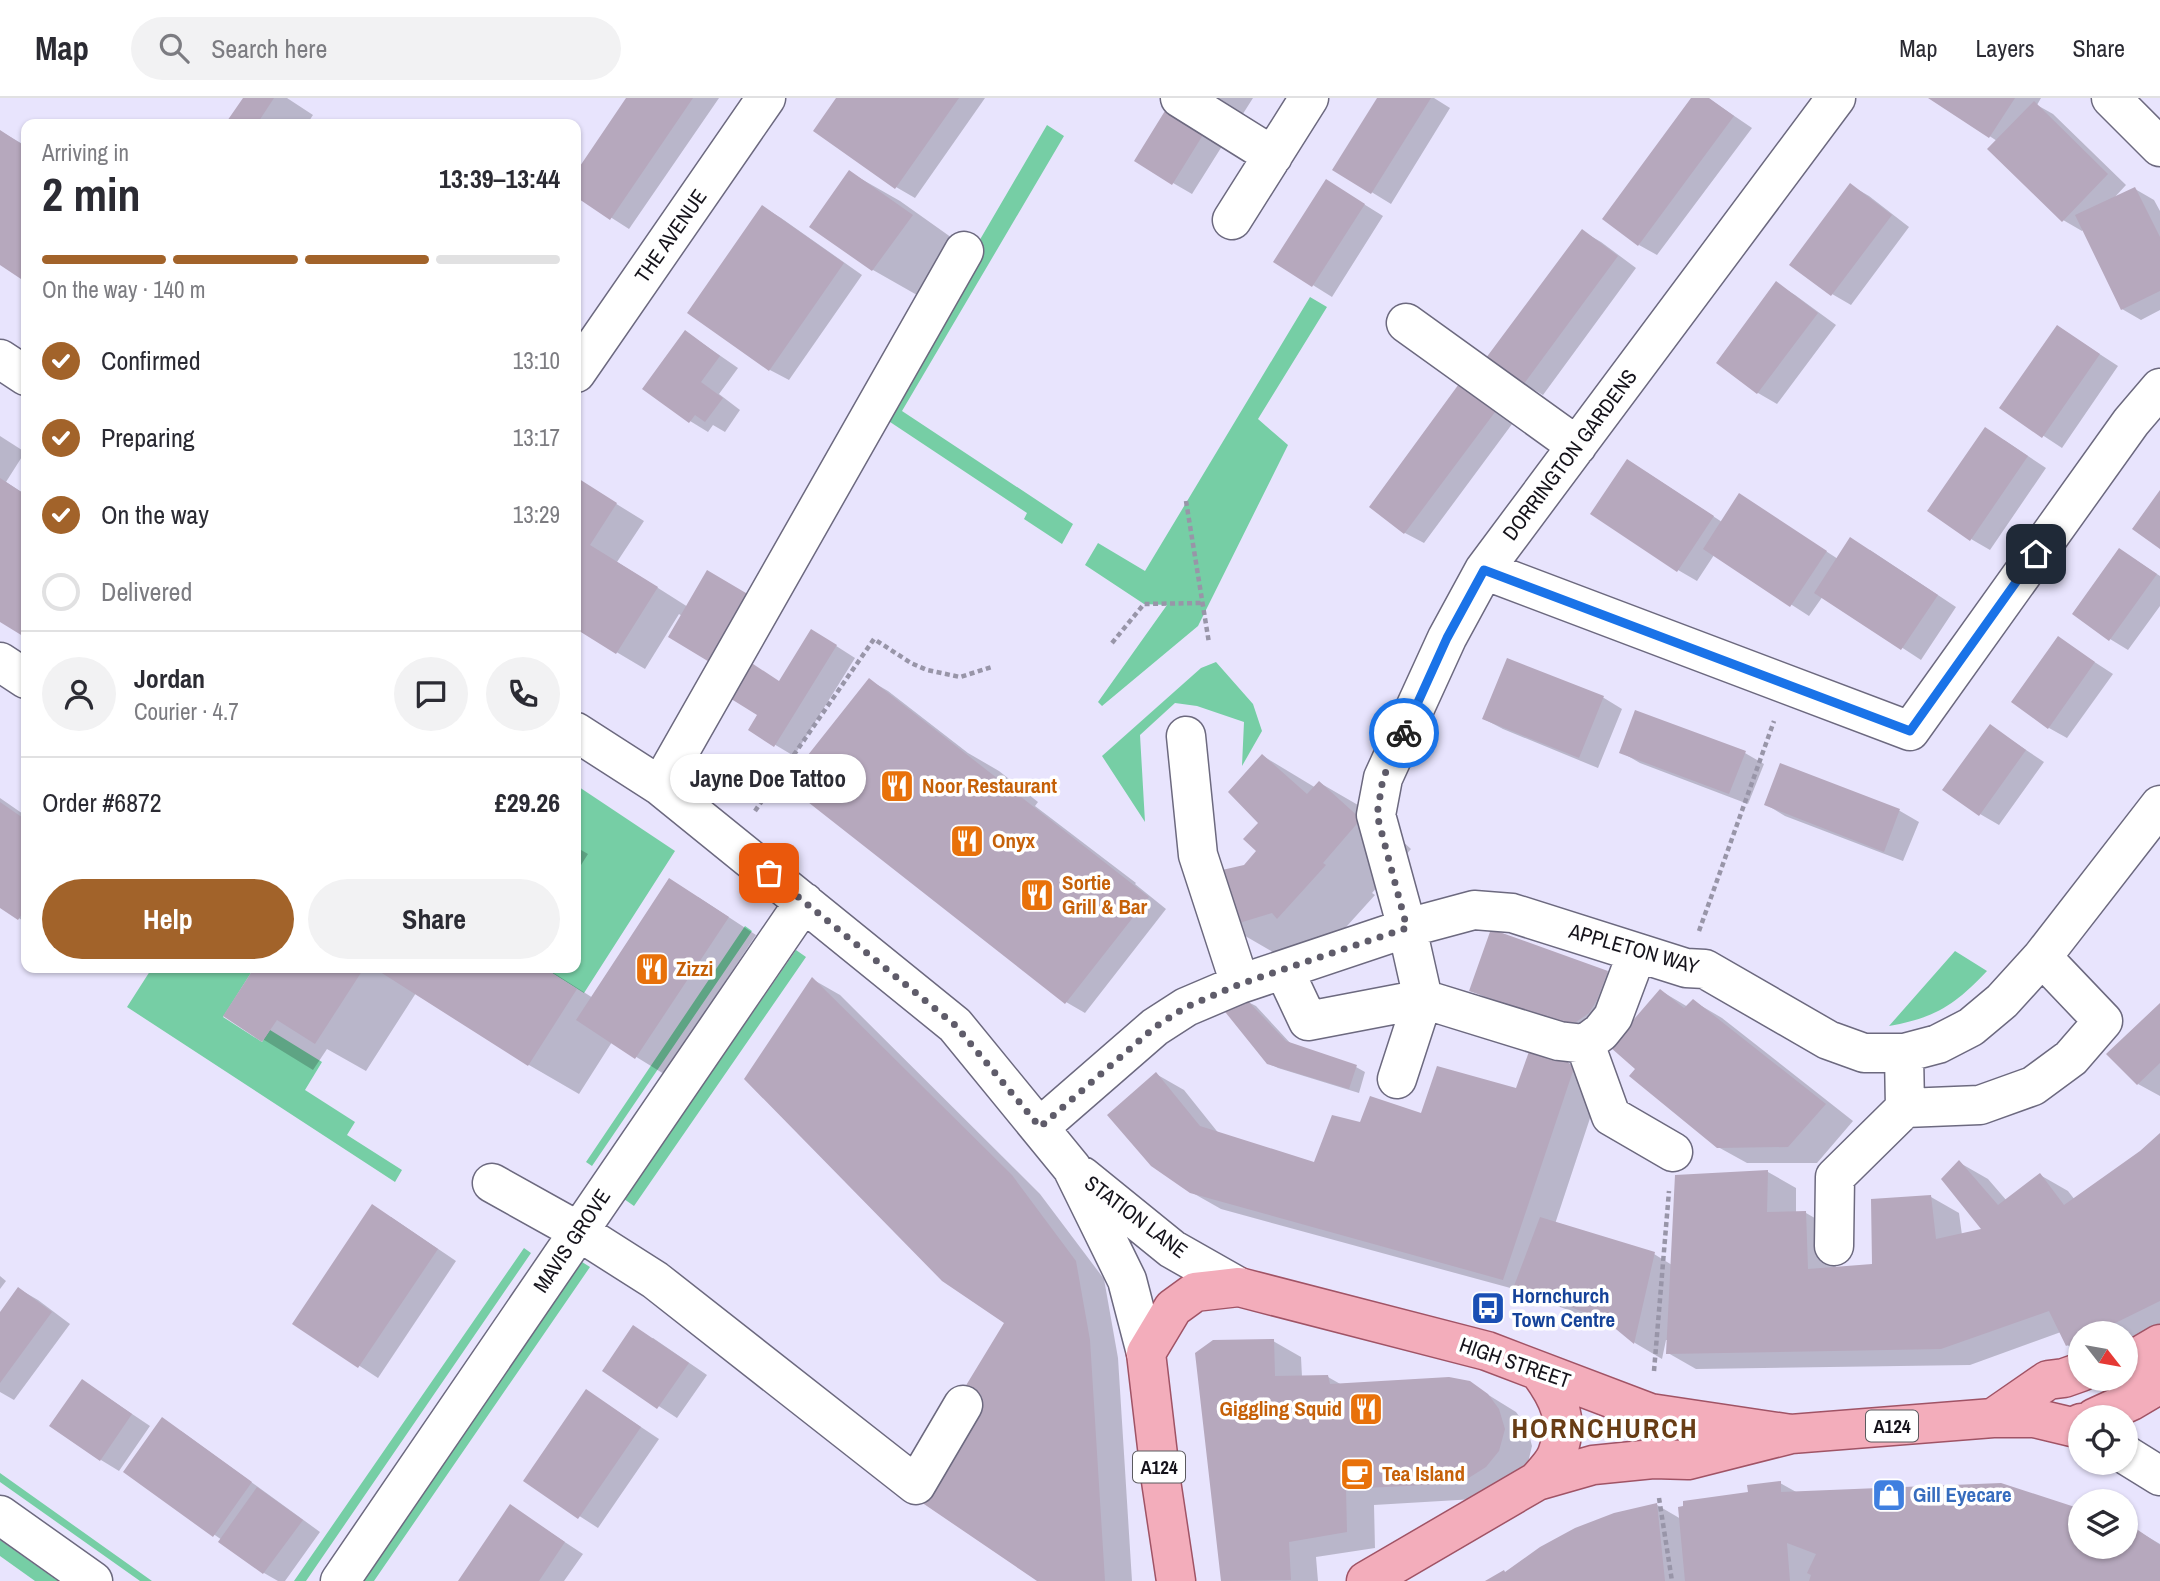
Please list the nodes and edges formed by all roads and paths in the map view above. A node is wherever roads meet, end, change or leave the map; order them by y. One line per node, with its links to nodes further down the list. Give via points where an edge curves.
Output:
1 (766, 98): 12 (street, THE AVENUE)
2 (1180, 98): 7 (street)
3 (1309, 98): 7 (street)
4 (1836, 98): 15 (street, DORRINGTON GARDENS)
5 (2111, 98): 6 (street)
6 (2160, 147)
7 (1273, 156): 8 (street)
8 (1232, 220)
9 (964, 251): 27 (street)
10 (1406, 323): 15 (street)
11 (0, 359): 13 (street)
12 (581, 366)
13 (21, 373)
14 (2160, 388): 24 (street, via 1910,731)
15 (1577, 446): 17 (street, DORRINGTON GARDENS)
16 (1186, 501): 18 (path)
17 (1484, 570): 24 (street); 31 (street, DORRINGTON GARDENS, via 1447,638 1383,778 1377,815)
18 (1201, 603): 19 (path, via 1144,604); 20 (path)
19 (1112, 643)
20 (1209, 643)
21 (0, 662): 23 (street)
22 (992, 667): 29 (path, via 960,677 927,670 874,639)
23 (21, 676)
24 (1787, 685): 34 (path)
25 (581, 735): 27 (street, STATION LANE)
26 (1186, 736): 36 (street, via 1198,855)
27 (660, 786): 29 (street, STATION LANE)
28 (2153, 830): 33 (street, APPLETON WAY)
29 (733, 844): 30 (street, STATION LANE)
30 (804, 902): 42 (street, STATION LANE, via 955,1025); 46 (street, MAVIS GROVE)
31 (1407, 928): 32 (street, APPLETON WAY, via 1474,910 1512,913); 35 (street, APPLETON WAY); 37 (street, DORRINGTON GARDENS)
32 (1637, 953): 34 (street, APPLETON WAY); 38 (street, via 1614,1017)
33 (2042, 957): 39 (street, APPLETON WAY, via 1971,1027 1938,1044); 41 (street, via 2103,1021 2071,1058 2033,1086 1980,1105)
34 (1686, 968): 39 (street, APPLETON WAY, via 1705,969 1828,1040 1864,1053)
35 (1283, 970): 36 (street, APPLETON WAY); 37 (street, via 1307,1021)
36 (1240, 984): 42 (street, APPLETON WAY, via 1186,1007 1155,1027)
37 (1423, 999): 38 (street, via 1559,1041); 40 (street)
38 (1585, 1044): 43 (street, via 1611,1116)
39 (1904, 1053): 41 (street)
40 (1397, 1079)
41 (1905, 1108): 47 (street, via 1835,1177)
42 (1040, 1127): 44 (street, STATION LANE)
43 (1673, 1152): 57 (path)
44 (1072, 1168): 48 (street, STATION LANE, via 1172,1249); 50 (street, STATION LANE, via 1127,1280)
45 (492, 1183): 46 (street)
46 (578, 1231): 55 (street, via 655,1280 916,1485); 67 (street, MAVIS GROVE)
47 (1833, 1246)
48 (1239, 1287): 50 (main road, A124, via 1195,1292 1173,1308); 52 (main road, HIGH STREET / A124, via 1478,1348)
49 (2160, 1344): 51 (main road)
50 (1146, 1353): 68 (main road, STATION LANE / A124)
51 (2138, 1357)
52 (1539, 1371): 57 (main road, HIGH STREET / A124); 64 (main road, A124, via 1557,1396 1563,1427 1557,1456)
53 (2068, 1377): 58 (main road, via 2048,1380)
54 (2160, 1384): 56 (main road, HIGH STREET / A124)
55 (963, 1405)
56 (2123, 1405)
57 (1650, 1413): 60 (main road, HIGH STREET / A124)
58 (1993, 1418): 59 (main road, HIGH STREET / A124); 60 (main road, HIGH STREET / A124)
59 (2068, 1423)
60 (1791, 1434): 61 (main road, HIGH STREET / A124, via 1688,1460)
61 (1653, 1459): 64 (main road, HIGH STREET / A124, via 1593,1465); 70 (path)
62 (2138, 1462): 63 (street)
63 (2160, 1476)
64 (1537, 1481): 69 (main road, HIGH STREET / A124)
65 (0, 1515): 66 (street)
66 (93, 1581)
67 (340, 1581)
68 (1176, 1581)
69 (1366, 1581)
70 (1672, 1581)

